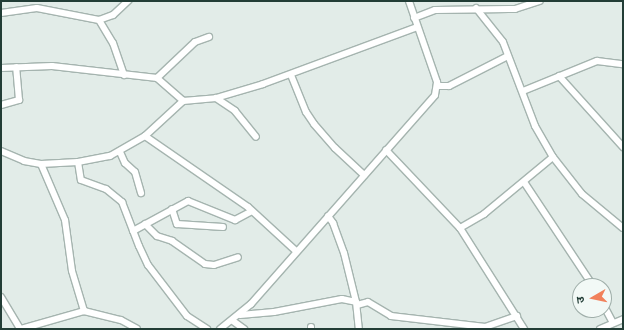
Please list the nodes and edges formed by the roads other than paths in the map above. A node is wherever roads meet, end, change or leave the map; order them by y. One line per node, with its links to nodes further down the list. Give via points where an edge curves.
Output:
1 (27, 1): 6 (street)
2 (128, 1): 9 (street, via 113,15)
3 (409, 1): 8 (street)
4 (540, 1): 5 (street, via 515,9)
5 (479, 5): 8 (street, via 435,10); 12 (street)
6 (30, 8): 7 (street); 9 (street)
7 (1, 14)
8 (414, 18): 10 (street)
9 (99, 20): 16 (street, via 113,43)
10 (416, 27): 17 (street); 20 (street)
11 (209, 37): 19 (street, via 195,42)
12 (508, 56): 20 (street, via 449,86); 21 (street)
13 (623, 64): 18 (street, via 597,61)
14 (16, 67): 15 (street); 16 (street, via 52,66); 24 (street, via 19,100)
15 (1, 68)
16 (124, 75): 19 (street)
17 (291, 75): 22 (street); 34 (street, via 306,112 314,124)
18 (559, 76): 21 (street); 27 (street)
19 (158, 78): 23 (street)
20 (438, 86): 28 (street, via 436,95)
21 (523, 92): 31 (street, via 535,126)
22 (216, 98): 23 (street); 26 (street, via 235,111)
23 (183, 101): 25 (street)
24 (1, 105)
25 (145, 136): 30 (street); 38 (street)
26 (256, 136)
27 (623, 147)
28 (386, 150): 34 (street); 42 (street)
29 (1, 151): 33 (street, via 24,161)
30 (120, 152): 32 (street); 36 (street, via 125,163 135,172)
31 (553, 157): 35 (street); 43 (street, via 582,194)
32 (78, 162): 33 (street); 44 (street, via 81,180 101,186 122,202)
33 (41, 164): 50 (street, via 65,220 72,271)
34 (364, 175): 39 (street)
35 (524, 182): 42 (street, via 484,214); 47 (street)
36 (140, 193)
37 (172, 209): 38 (street, via 191,201 235,220); 40 (street); 41 (street, via 177,224)
38 (252, 211): 45 (street)
39 (328, 216): 45 (street); 49 (street, via 344,253)
40 (146, 224): 44 (street); 46 (street, via 157,236 172,241 205,264 214,265)
41 (223, 227)
42 (460, 228): 52 (street)
43 (623, 228)
44 (133, 231): 60 (street, via 143,257 181,310)
45 (296, 251): 51 (street)
46 (238, 256)
47 (588, 278)
48 (1, 297): 58 (street)
49 (356, 304): 51 (street, via 342,299 274,312); 52 (street, via 368,302 391,316 485,326); 63 (street)
50 (84, 311): 57 (street); 59 (street, via 121,320)
51 (240, 315): 55 (street)
52 (517, 316): 64 (street)
53 (610, 318): 56 (street)
54 (623, 318): 56 (street)
55 (233, 321): 61 (street); 62 (street)
56 (613, 323): 65 (street)
57 (32, 328): 58 (street)
58 (20, 329)
59 (137, 329)
60 (207, 329)
61 (220, 329)
62 (244, 329)
63 (359, 329)
64 (524, 329)
65 (600, 329)

